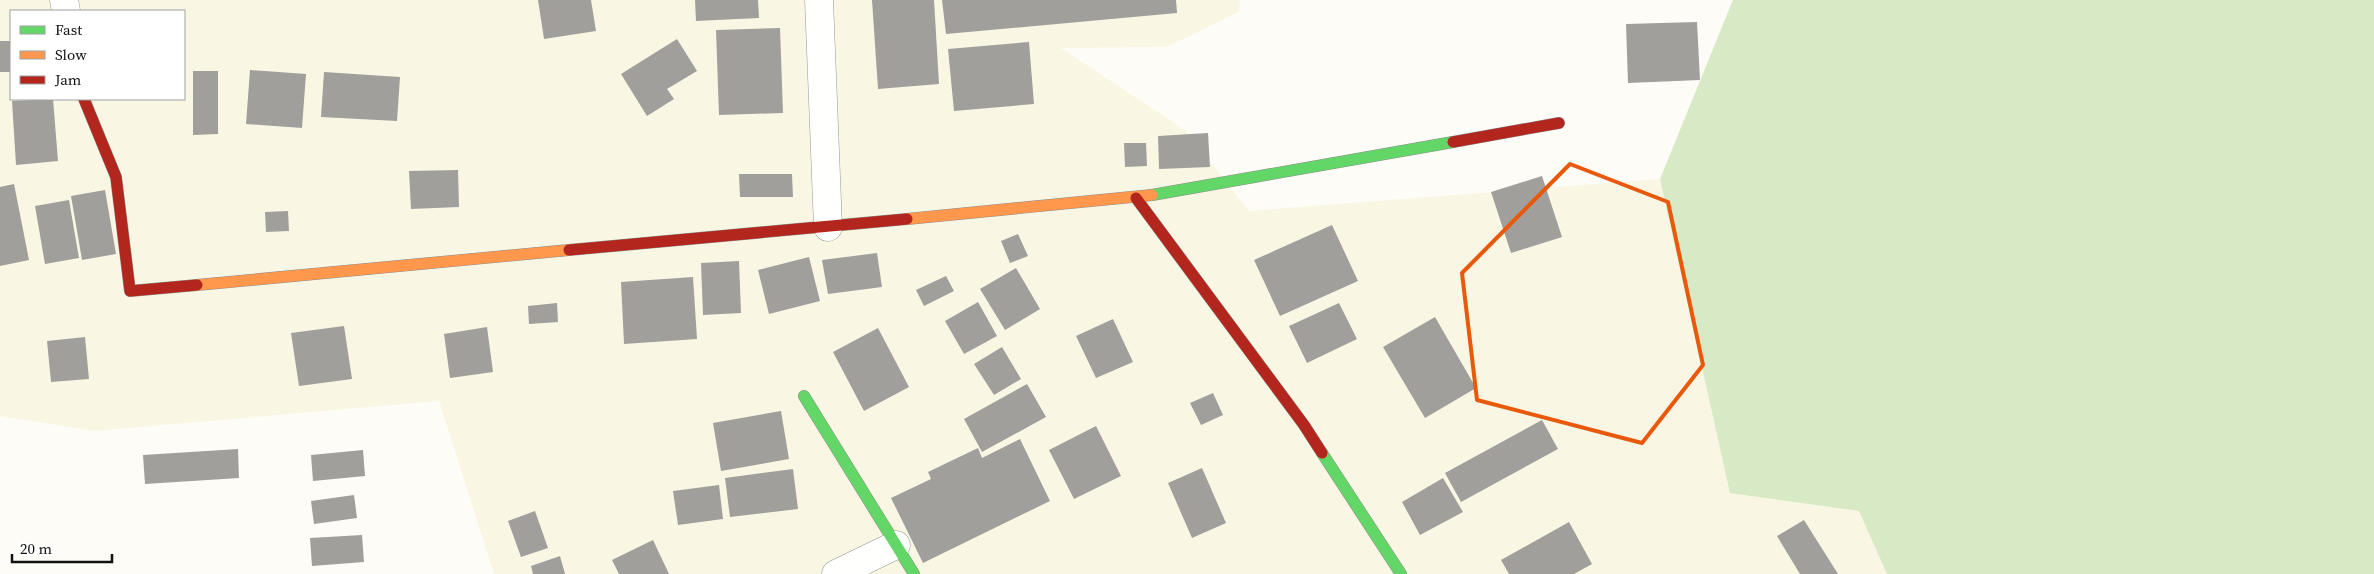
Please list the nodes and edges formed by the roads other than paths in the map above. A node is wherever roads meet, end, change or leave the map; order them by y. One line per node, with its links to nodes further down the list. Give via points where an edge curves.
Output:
1 (819, 0): 5 (street)
2 (84, 100): 5 (street, via 116,177 130,291)
3 (1559, 123): 4 (street)
4 (1136, 198): 5 (street); 10 (street, via 1304,425)
5 (828, 227)
6 (804, 396): 7 (street)
7 (896, 545): 8 (street); 9 (street)
8 (836, 574)
9 (914, 574)
10 (1401, 574)

